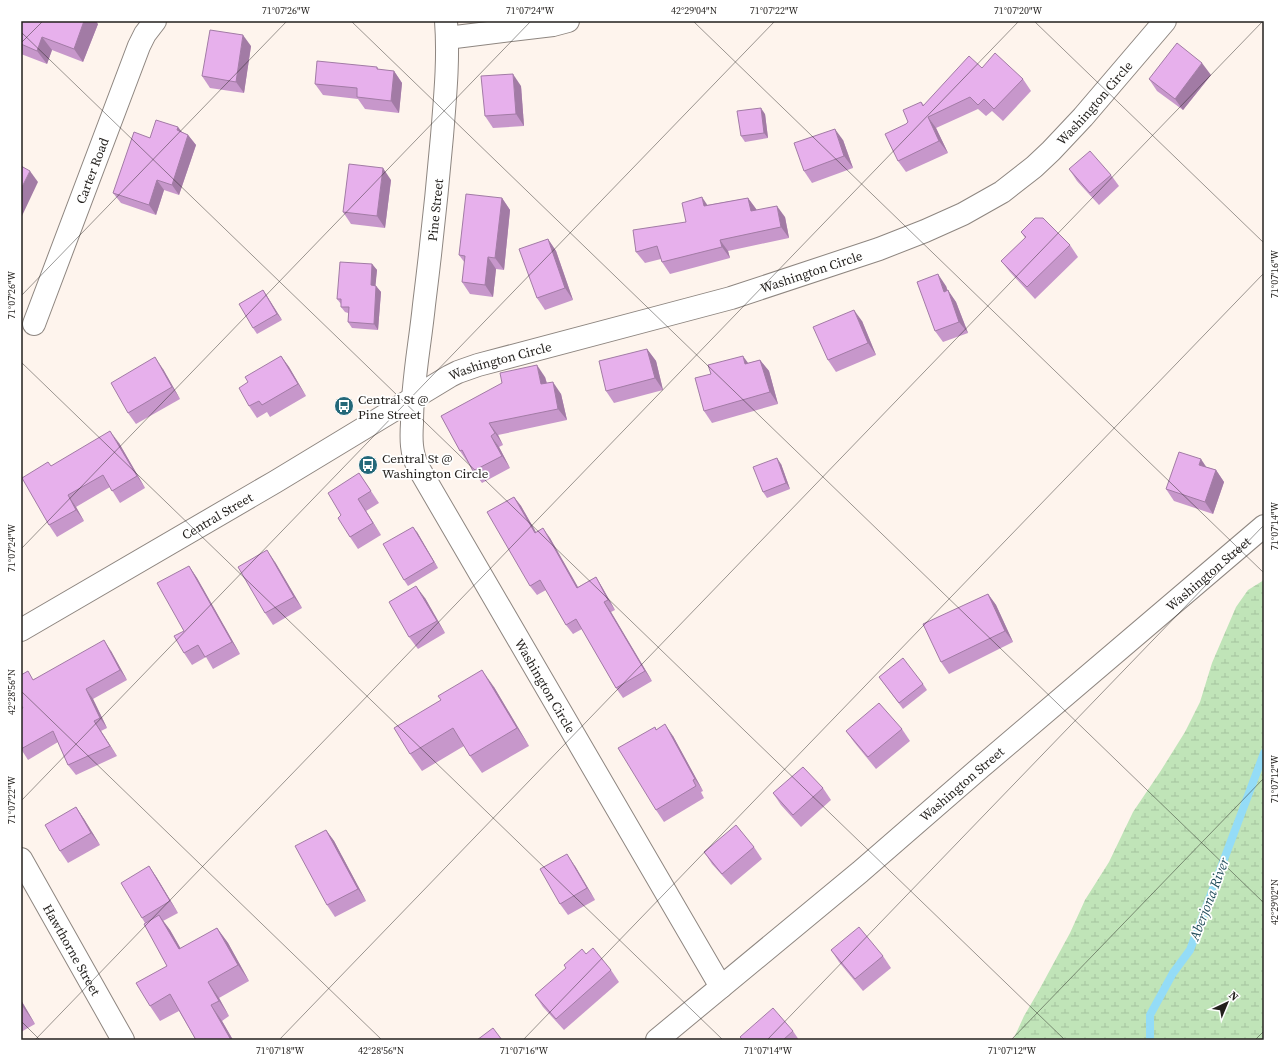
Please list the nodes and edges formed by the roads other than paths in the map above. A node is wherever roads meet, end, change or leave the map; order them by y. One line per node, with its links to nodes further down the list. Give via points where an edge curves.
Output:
1 (155, 21): 5 (street, Carter Road, via 145,34 137,52)
2 (568, 21): 4 (street, via 553,25)
3 (1165, 21): 6 (street, Washington Circle, via 1051,151 1002,192 970,211 879,249 730,298 468,368)
4 (446, 30): 6 (street, Pine Street, via 444,104 438,176)
5 (34, 324)
6 (412, 399): 8 (street, Central Street); 10 (street, Washington Circle, via 412,448 418,467)
7 (1264, 526): 10 (street, Washington Street, via 860,872)
8 (21, 630)
9 (21, 859): 11 (street, Hawthorne Street)
10 (720, 987): 12 (street, Washington Street)
11 (123, 1040)
12 (657, 1040)

